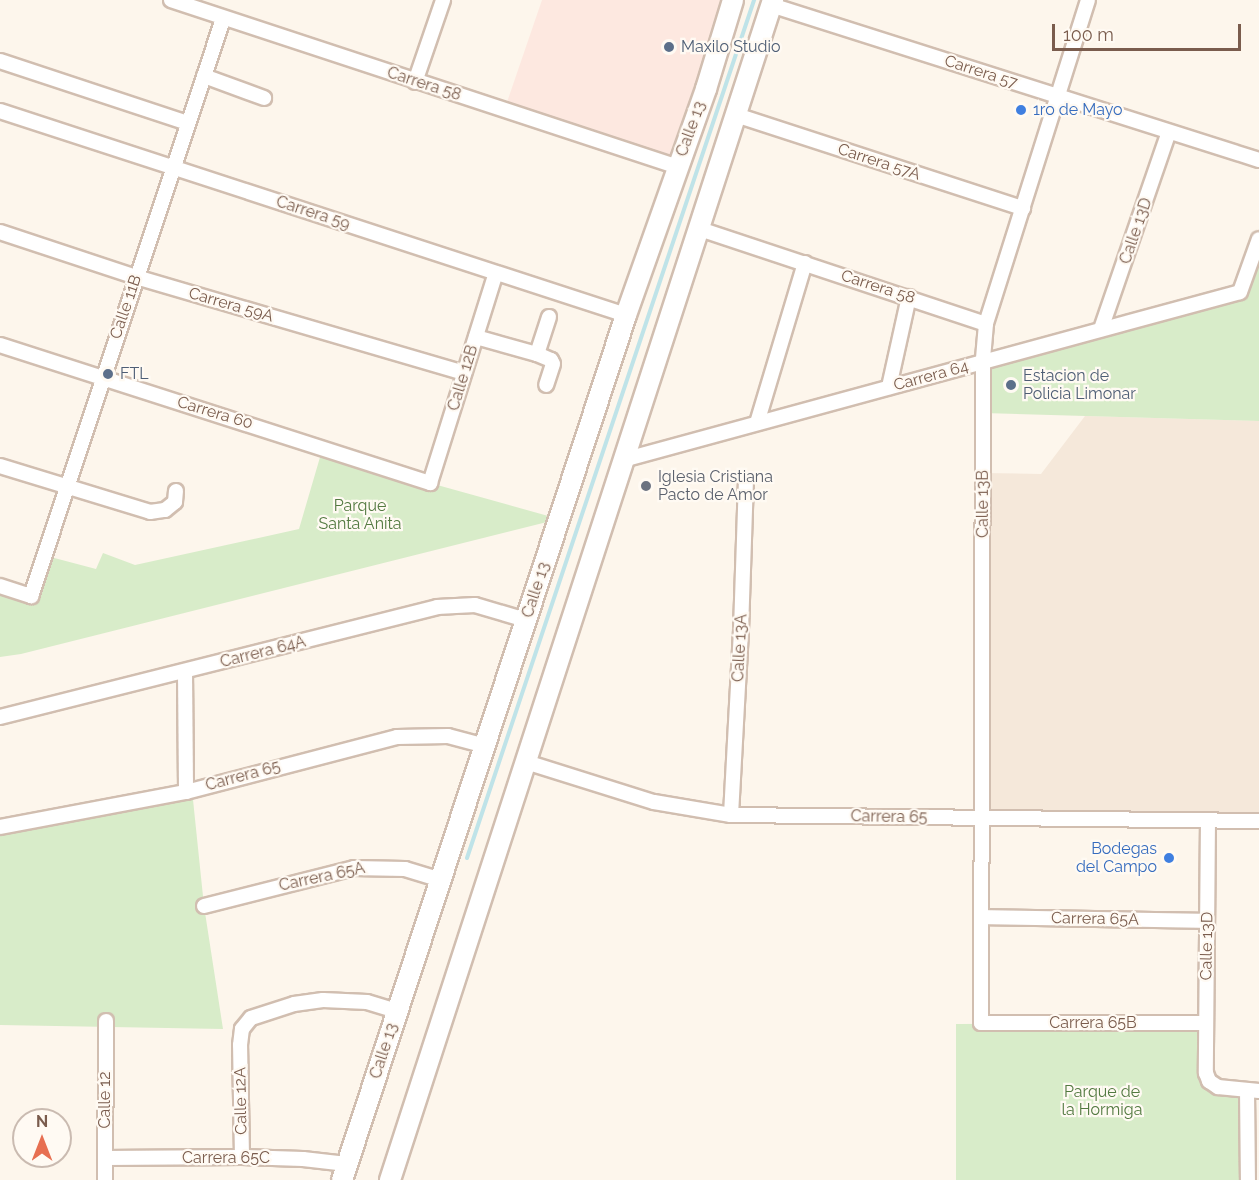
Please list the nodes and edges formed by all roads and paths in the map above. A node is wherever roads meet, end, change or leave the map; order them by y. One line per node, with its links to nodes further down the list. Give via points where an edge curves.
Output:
1 (171, 0): 6 (street, Carrera 58)
2 (443, 0): 9 (street)
3 (733, 0): 18 (main road, Calle 13)
4 (1088, 0): 10 (street, Calle 13B)
5 (772, 2): 10 (street, Carrera 57); 13 (main road)
6 (223, 19): 8 (street, Calle 11B); 9 (street, Carrera 58)
7 (0, 61): 14 (street)
8 (204, 76): 11 (street); 14 (street, Calle 11B)
9 (415, 82): 18 (street, Carrera 58)
10 (1058, 96): 15 (street, Carrera 57); 19 (street, Calle 13B)
11 (264, 98)
12 (0, 111): 17 (street, Carrera 59)
13 (736, 115): 19 (street, Carrera 57A); 20 (main road)
14 (188, 123): 17 (street, Calle 11B)
15 (1169, 132): 16 (street, Carrera 57); 30 (street, Calle 13D)
16 (1259, 160)
17 (173, 167): 24 (street, Carrera 59); 25 (street, Calle 11B)
18 (678, 167): 27 (main road, Calle 13)
19 (1023, 208): 29 (street, Calle 13B)
20 (700, 229): 23 (street, Carrera 58); 40 (main road)
21 (0, 232): 25 (street, Carrera 59A)
22 (1259, 239): 30 (street, Carrera 64, via 1240,292)
23 (805, 263): 26 (street, Carrera 58); 39 (street)
24 (496, 273): 27 (street, Carrera 59); 31 (street, Calle 12B)
25 (136, 277): 35 (street, Carrera 59A); 36 (street, Calle 11B)
26 (909, 297): 29 (street, Carrera 58); 38 (street)
27 (626, 315): 47 (main road, Calle 13)
28 (549, 316): 33 (street)
29 (986, 324): 34 (street, Calle 13B)
30 (1101, 329): 34 (street, Carrera 64)
31 (476, 337): 33 (street); 35 (street, Calle 12B)
32 (0, 345): 36 (street, Carrera 60)
33 (537, 354): 37 (street, via 553,364)
34 (983, 362): 38 (street, Carrera 64); 54 (street, Calle 13B)
35 (464, 373): 43 (street, Calle 12B)
36 (102, 377): 43 (street, Carrera 60); 44 (street, Calle 11B)
37 (546, 385)
38 (889, 387): 39 (street, Carrera 64)
39 (758, 423): 40 (street, Carrera 64)
40 (623, 460): 51 (main road)
41 (0, 466): 44 (street)
42 (746, 481): 53 (street, Calle 13A)
43 (430, 483)
44 (65, 486): 45 (street, via 150,512 165,510 175,502); 46 (street, Calle 11B, via 31,596)
45 (176, 491)
46 (0, 586)
47 (526, 620): 48 (street, Carrera 64A, via 475,605 437,607); 50 (main road, Calle 13)
48 (185, 672): 49 (street, Carrera 64A); 52 (street)
49 (0, 717)
50 (485, 746): 52 (street, Carrera 65, via 448,736 397,736); 58 (main road, Calle 13)
51 (526, 762): 53 (street, Carrera 65, via 654,802); 71 (main road)
52 (186, 792): 57 (street, Carrera 65)
53 (731, 815): 54 (street, Carrera 65)
54 (983, 818): 55 (street, Carrera 65); 60 (street, Calle 13B)
55 (1208, 820): 56 (street, Carrera 65); 61 (street, Calle 13D)
56 (1259, 821)
57 (0, 827)
58 (440, 880): 59 (street, Carrera 65A, via 405,869 354,868); 62 (main road, Calle 13)
59 (204, 906)
60 (983, 917): 61 (street, Carrera 65A); 64 (street, Calle 13B)
61 (1207, 921): 65 (street, Calle 13D)
62 (397, 1011): 67 (street, Calle 12A, via 338,999 294,1004 251,1018 242,1029 240,1045); 69 (main road, Calle 13)
63 (106, 1021): 68 (street, Calle 12)
64 (981, 1023): 65 (street, Carrera 65B)
65 (1206, 1023): 66 (street, Calle 13D, via 1209,1081 1218,1087)
66 (1253, 1090): 72 (street)
67 (242, 1157): 68 (street, Carrera 65C); 69 (street, Carrera 65C, via 303,1159)
68 (105, 1158): 70 (street, Calle 12)
69 (344, 1172)
70 (105, 1180)
71 (390, 1180)
72 (1248, 1180)

